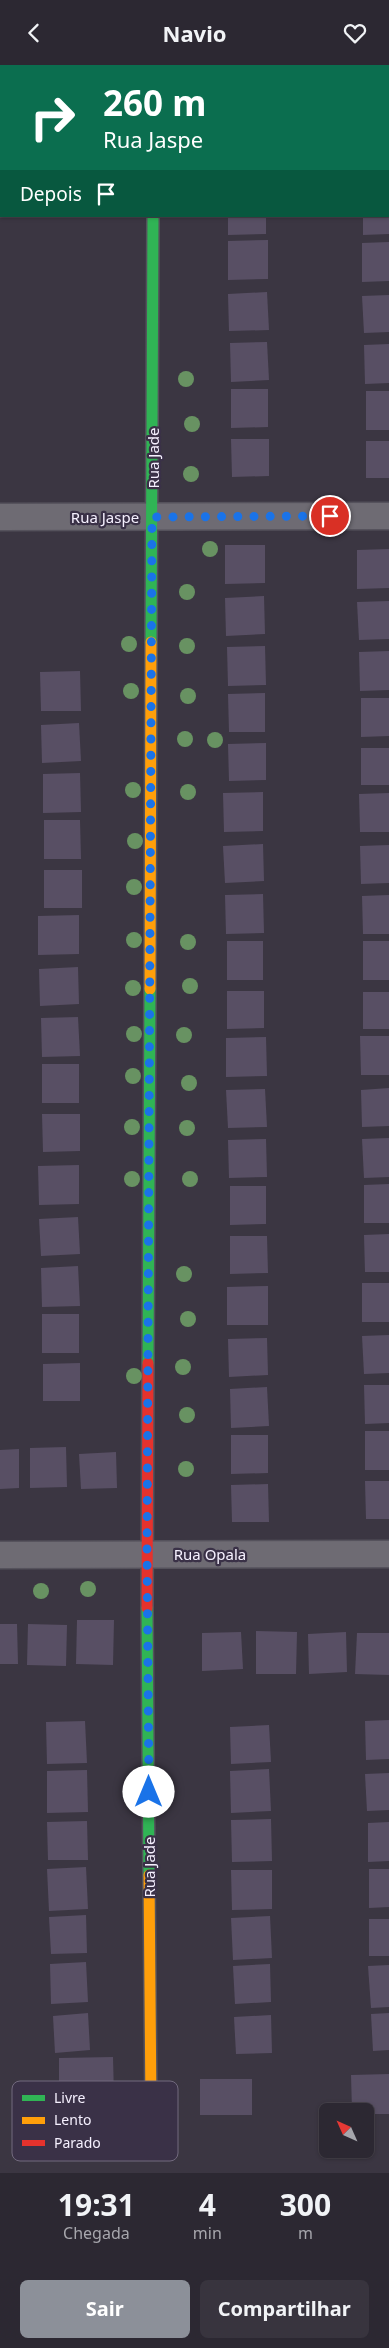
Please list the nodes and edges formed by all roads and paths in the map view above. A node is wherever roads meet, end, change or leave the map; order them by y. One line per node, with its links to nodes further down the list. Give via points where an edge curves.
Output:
1 (153, 217): 4 (street, Rua Jade)
2 (389, 516): 4 (street, Rua Jaspe)
3 (0, 517): 4 (street, Rua Jaspe)
4 (152, 517): 6 (street, Rua Jade)
5 (389, 1553): 6 (street, Rua Opala)
6 (147, 1554): 7 (street, Rua Opala); 8 (street, Rua Jade)
7 (0, 1555)
8 (151, 2081)

